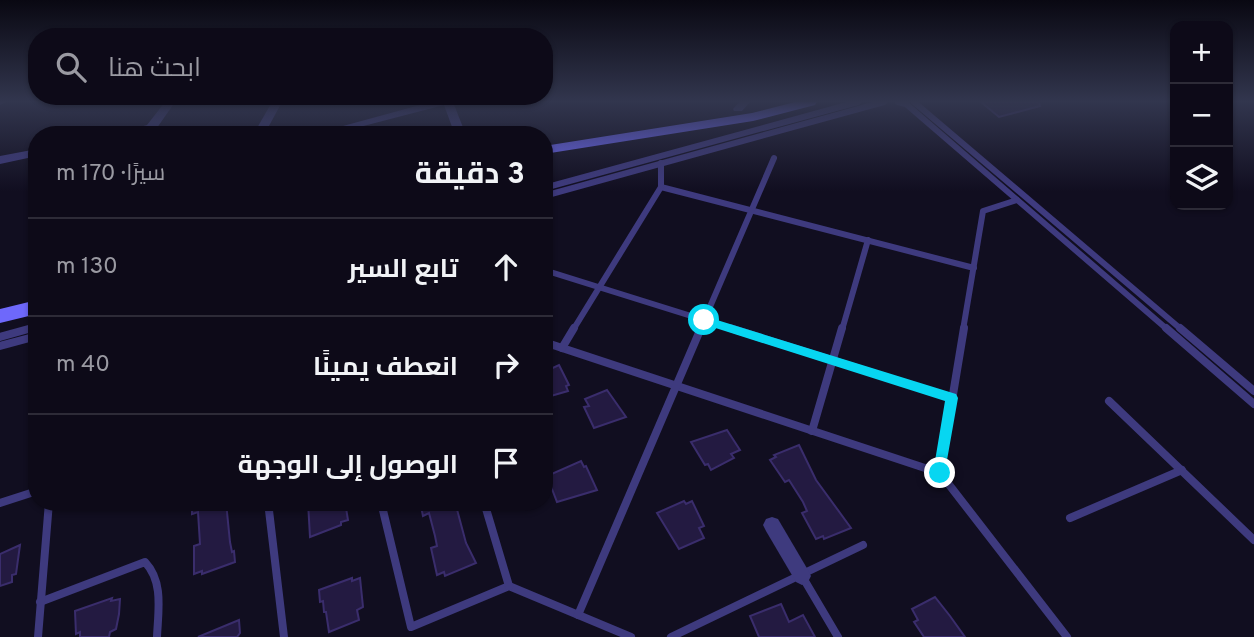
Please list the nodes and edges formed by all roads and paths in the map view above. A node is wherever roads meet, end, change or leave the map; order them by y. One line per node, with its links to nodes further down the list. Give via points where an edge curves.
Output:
1 (599, 132): 7 (main road)
2 (659, 132): 8 (main road)
3 (749, 132): 13 (lane)
4 (775, 132): 12 (lane)
5 (938, 132): 16 (lane)
6 (949, 132): 35 (lane)
7 (553, 140)
8 (553, 149)
9 (28, 154): 11 (street)
10 (774, 158): 17 (lane)
11 (0, 160)
12 (661, 163): 14 (lane); 15 (lane)
13 (553, 186)
14 (661, 187): 17 (lane); 21 (lane)
15 (553, 193)
16 (1017, 200): 19 (lane, via 983,211); 38 (lane)
17 (752, 210): 18 (lane); 26 (lane)
18 (868, 240): 19 (lane); 33 (lane)
19 (974, 268): 36 (lane)
20 (553, 273): 21 (lane)
21 (599, 287): 26 (lane); 32 (lane)
22 (28, 298): 23 (main road)
23 (0, 306)
24 (28, 309): 25 (main road)
25 (0, 316)
26 (704, 320): 33 (lane); 34 (lane)
27 (28, 329): 28 (lane)
28 (0, 337)
29 (28, 338): 31 (lane)
30 (553, 345): 32 (lane)
31 (0, 346)
32 (562, 348): 34 (lane)
33 (832, 360): 36 (lane); 39 (lane)
34 (676, 386): 39 (lane); 55 (lane)
35 (1254, 391)
36 (952, 398): 41 (lane)
37 (1109, 401): 40 (lane)
38 (1254, 404)
39 (812, 430): 41 (lane)
40 (1182, 471): 48 (lane); 50 (lane)
41 (940, 473): 62 (lane)
42 (28, 494): 43 (lane)
43 (0, 503)
44 (48, 511): 54 (lane)
45 (269, 511): 58 (lane)
46 (383, 511): 53 (lane, via 411,627)
47 (487, 511): 53 (lane)
48 (1070, 518)
49 (772, 525): 52 (street)
50 (1254, 540)
51 (863, 545): 52 (lane)
52 (802, 576): 60 (lane); 61 (lane)
53 (509, 586): 55 (lane)
54 (40, 602): 56 (lane); 57 (lane, via 145,562 156,577)
55 (578, 615): 59 (lane)
56 (38, 637)
57 (157, 637)
58 (284, 637)
59 (631, 637)
60 (671, 637)
61 (838, 637)
62 (1067, 637)

